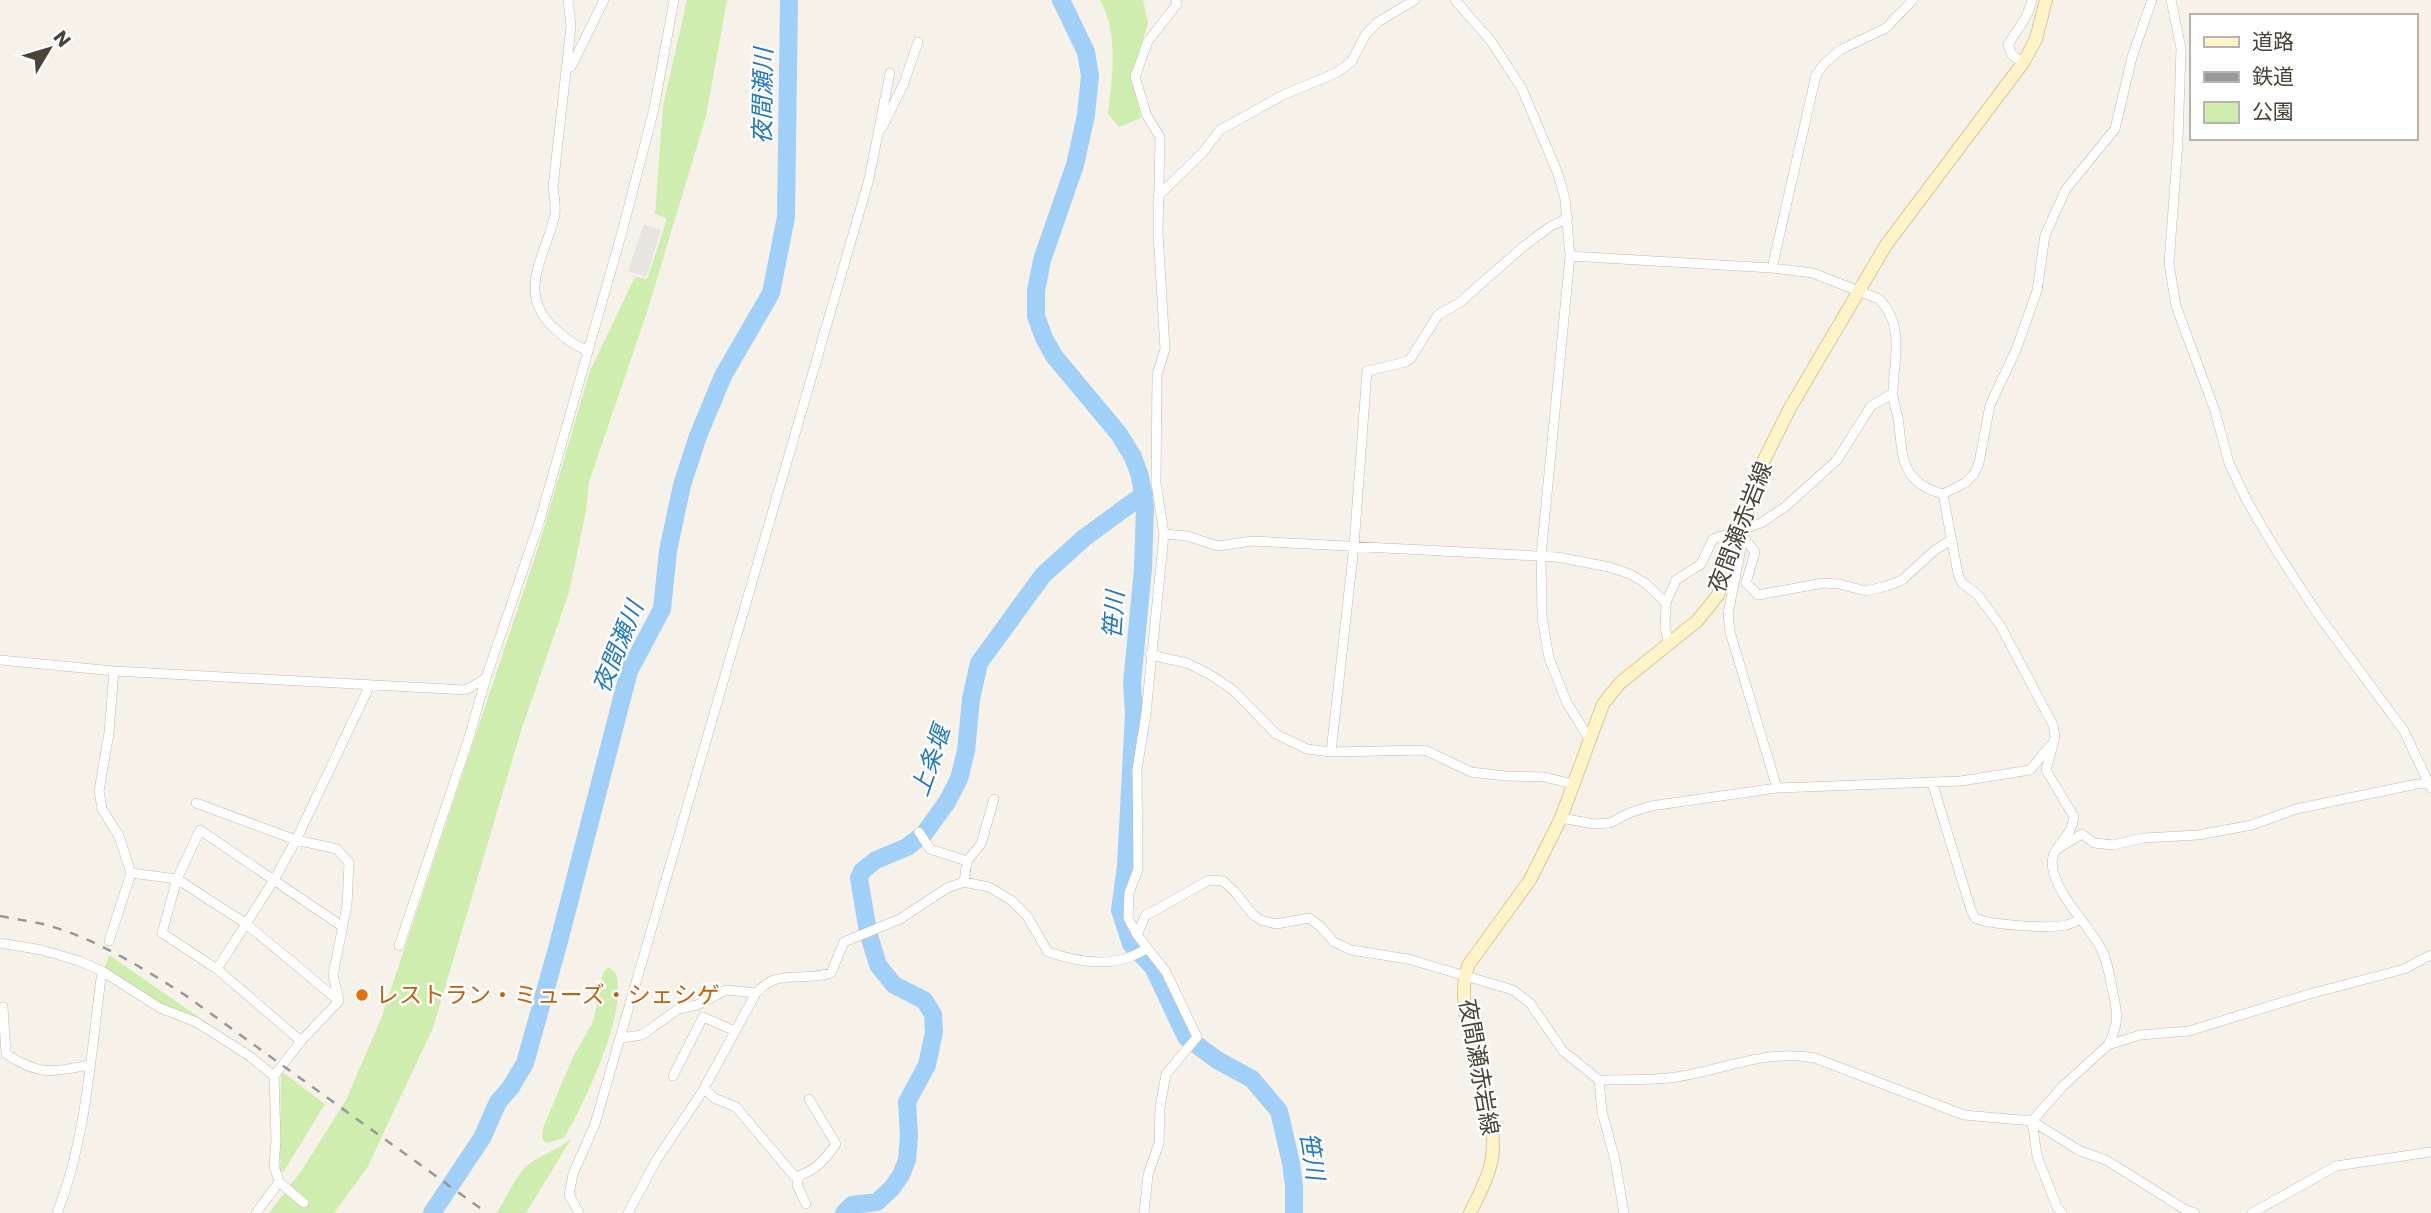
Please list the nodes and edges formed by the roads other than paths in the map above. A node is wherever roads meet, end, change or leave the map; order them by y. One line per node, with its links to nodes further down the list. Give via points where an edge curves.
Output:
1 (568, 0): 15 (street)
2 (604, 0): 15 (street)
3 (674, 0): 22 (street, via 649,128)
4 (1176, 0): 17 (street, via 1147,41 1135,77 1147,116 1160,137)
5 (1415, 0): 17 (street, via 1378,22 1351,62 1336,73 1283,95 1220,130)
6 (1455, 0): 18 (street, via 1522,89 1558,174)
7 (1913, 0): 20 (street, via 1886,29 1840,50 1816,75)
8 (2032, 0): 13 (street, via 2027,18 2008,44 2012,55)
9 (2046, 0): 13 (main road, 夜間瀬赤岩線, via 2036,39)
10 (2152, 0): 24 (street, via 2132,57 2115,129 2066,189 2045,235 2037,291 1990,405 1979,463 1965,483)
11 (2171, 0): 42 (street, via 2181,48 2169,264 2176,306 2229,463 2247,501 2317,613 2404,731)
12 (918, 43): 16 (street)
13 (2023, 63): 21 (main road, 夜間瀬赤岩線, via 1886,245)
14 (890, 72): 16 (street)
15 (567, 74): 22 (street, via 553,187 555,212 536,269 534,297 547,322)
16 (878, 136): 71 (street)
17 (1158, 196): 25 (street, via 1165,349 1157,375 1156,483)
18 (1568, 218): 19 (street); 28 (street, via 1550,226 1468,296 1438,315 1411,358 1367,371)
19 (1570, 256): 20 (street); 29 (street)
20 (1772, 268): 21 (street, via 1813,273)
21 (1860, 290): 23 (street, via 1887,307 1895,326 1898,344); 26 (main road, 夜間瀬赤岩線, via 1761,466)
22 (588, 350): 35 (street, via 539,523)
23 (1892, 394): 24 (street, via 1905,464 1920,483); 26 (street, via 1871,406 1847,446 1817,480)
24 (1943, 494): 27 (street)
25 (1164, 534): 28 (street, via 1217,546 1252,541); 32 (street)
26 (1741, 535): 27 (street, via 1755,552 1746,583 1758,595 1823,583 1866,591 1888,586); 30 (street, via 1713,539 1701,564 1676,580); 31 (main road, 夜間瀬赤岩線, via 1718,594); 43 (street, via 1728,614 1730,632)
27 (1951, 540): 38 (street, via 1962,583 1977,594 2000,625 2053,725)
28 (1354, 546): 29 (street); 39 (street)
29 (1541, 556): 30 (street, via 1630,574); 37 (street, via 1542,617 1549,658 1566,702)
30 (1667, 603): 31 (street)
31 (1669, 644): 37 (main road, 夜間瀬赤岩線, via 1620,683 1603,704)
32 (1150, 655): 39 (street, via 1187,663 1209,674 1233,690 1276,734 1307,749); 58 (street, via 1137,770 1138,869 1129,893 1128,919)
33 (0, 660): 34 (street)
34 (114, 671): 36 (street); 51 (street, via 99,791)
35 (486, 678): 36 (street, via 466,690); 61 (street)
36 (370, 685): 48 (street)
37 (1590, 740): 41 (main road, 夜間瀬赤岩線)
38 (2053, 742): 40 (street, via 2029,770); 49 (street, via 2046,770 2074,817)
39 (1331, 752): 41 (street, via 1425,750 1471,772 1544,776)
40 (1932, 782): 43 (street); 55 (street, via 1975,918 1995,924 2052,927)
41 (1573, 784): 46 (main road, 夜間瀬赤岩線)
42 (2429, 786): 49 (street, via 2417,784 2296,809 2252,825 2198,835 2113,845 2094,843 2082,834)
43 (1777, 788): 46 (street, via 1651,806 1610,823)
44 (994, 799): 50 (street, via 981,844)
45 (196, 803): 48 (street)
46 (1561, 818): 66 (main road, 夜間瀬赤岩線, via 1530,880)
47 (919, 832): 50 (street, via 930,849)
48 (296, 840): 53 (street); 57 (street, via 337,849 349,863)
49 (2053, 852): 55 (street, via 2053,873)
50 (967, 861): 54 (street)
51 (131, 873): 52 (street); 59 (street)
52 (177, 879): 53 (street, via 200,830); 56 (street); 64 (street, via 162,933)
53 (274, 880): 56 (street); 57 (street)
54 (964, 882): 62 (street, via 989,887 1012,900 1048,952 1106,963); 67 (street, via 900,919 844,942 831,973 770,982)
55 (2081, 919): 73 (street, via 2102,949 2118,1010)
56 (246, 923): 64 (street); 68 (street)
57 (343, 927): 68 (street, via 333,975)
58 (1136, 936): 62 (street); 66 (street, via 1146,916 1161,906 1209,880 1223,881 1261,920 1276,924 1309,918 1334,942 1351,950 1408,959)
59 (109, 941)
60 (0, 943): 65 (street, via 42,950)
61 (399, 946)
62 (1146, 949): 90 (street, via 1166,972 1193,1041 1166,1074 1159,1143 1148,1175)
63 (2431, 955): 73 (street, via 2403,969 2189,1031 2140,1035)
64 (217, 968): 72 (street)
65 (102, 971): 74 (street); 75 (street, via 160,1008 196,1022)
66 (1464, 975): 77 (street, via 1513,990 1530,1003 1563,1051); 91 (main road, 夜間瀬赤岩線, via 1467,1021 1492,1125 1493,1149)
67 (755, 993): 70 (street); 71 (street, via 726,990 678,1009 642,1035)
68 (339, 1001): 72 (street)
69 (3, 1007): 74 (street, via 6,1054 38,1070)
70 (735, 1031): 76 (street, via 703,1017); 78 (street)
71 (621, 1038): 88 (street, via 596,1124 573,1174 569,1195)
72 (301, 1041): 75 (street)
73 (2108, 1045): 80 (street)
74 (89, 1065): 86 (street, via 78,1141)
75 (274, 1076): 83 (street, via 274,1166)
76 (673, 1076)
77 (1599, 1080): 80 (street, via 1675,1077 1790,1054 1815,1058 1964,1115); 92 (street)
78 (704, 1088): 82 (street, via 736,1107 795,1177); 89 (street)
79 (809, 1099): 82 (street, via 836,1144 820,1165)
80 (2032, 1121): 93 (street, via 2037,1156); 94 (street)
81 (2431, 1152): 95 (street, via 2336,1166)
82 (799, 1176): 85 (street, via 797,1185)
83 (279, 1182): 84 (street); 87 (street)
84 (304, 1203)
85 (806, 1204)
86 (57, 1213)
87 (256, 1213)
88 (579, 1213)
89 (628, 1213)
90 (1144, 1213)
91 (1470, 1213)
92 (1624, 1213)
93 (2062, 1213)
94 (2195, 1213)
95 (2252, 1213)

